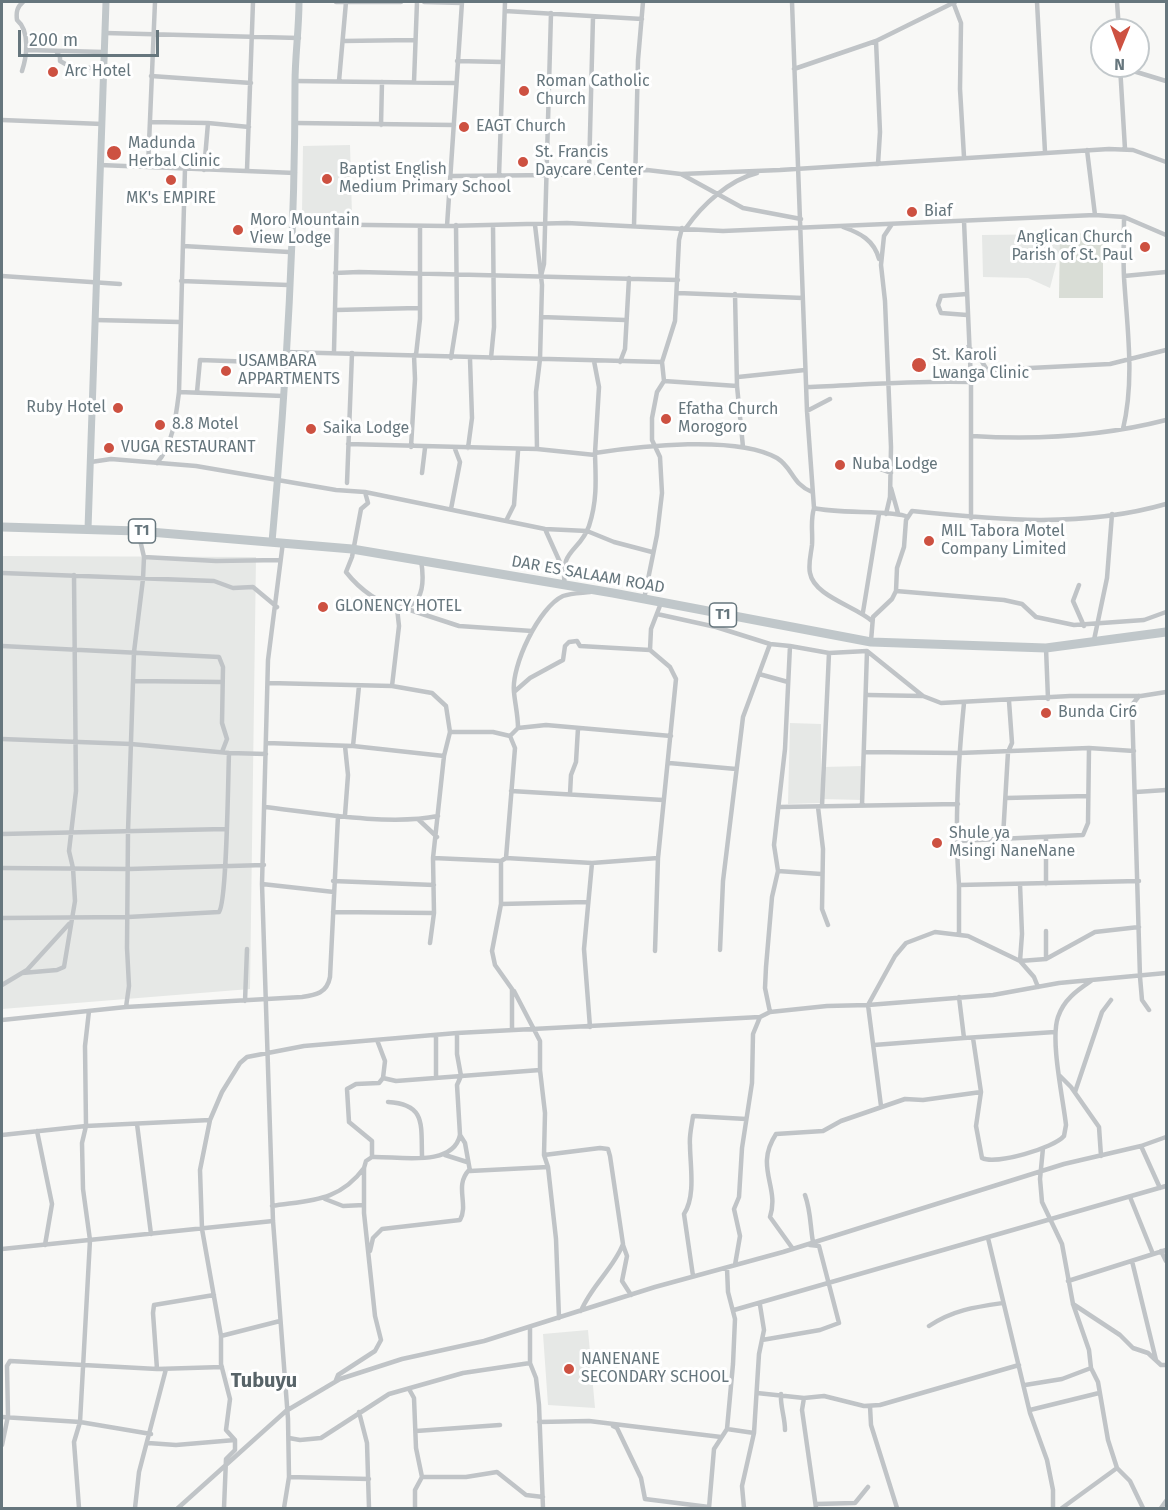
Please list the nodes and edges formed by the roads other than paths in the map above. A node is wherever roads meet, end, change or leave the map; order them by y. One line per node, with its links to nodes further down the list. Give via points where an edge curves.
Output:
1 (23, 2): 31 (street, via 17,10 17,20 22,24)
2 (105, 2): 24 (street)
3 (154, 2): 25 (street)
4 (253, 2): 26 (street)
5 (299, 2): 27 (street)
6 (336, 2): 7 (street)
7 (346, 2): 8 (street); 29 (street)
8 (385, 2): 9 (street)
9 (401, 2)
10 (417, 2): 28 (street)
11 (424, 2): 12 (street)
12 (462, 2): 34 (street)
13 (505, 2): 19 (street)
14 (643, 2): 23 (street)
15 (792, 2): 37 (street)
16 (954, 2): 30 (street); 60 (street, via 961,23)
17 (1037, 2): 59 (street)
18 (1118, 2): 22 (street)
19 (505, 11): 20 (street); 35 (street)
20 (550, 13): 21 (street); 74 (street)
21 (593, 17): 23 (street); 72 (street)
22 (1119, 18)
23 (642, 19): 69 (street)
24 (105, 33): 25 (street); 33 (street)
25 (154, 35): 26 (street); 39 (street)
26 (254, 36): 27 (street); 47 (street)
27 (299, 38): 42 (street)
28 (414, 40): 29 (street); 46 (street)
29 (343, 41): 43 (street)
30 (876, 41): 37 (street); 62 (street)
31 (27, 50): 32 (street); 38 (street)
32 (55, 50): 33 (street); 36 (street, via 65,65)
33 (104, 52): 36 (street)
34 (457, 61): 35 (street); 48 (street)
35 (503, 62): 76 (street)
36 (103, 69): 53 (street)
37 (794, 69): 68 (street)
38 (22, 71)
39 (151, 76): 47 (street); 50 (street)
40 (1150, 76): 44 (street)
41 (1121, 78): 57 (street)
42 (295, 81): 43 (street); 52 (street)
43 (339, 81): 45 (street)
44 (1167, 81)
45 (382, 82): 46 (street); 54 (street)
46 (414, 82): 48 (street)
47 (250, 83): 56 (street)
48 (455, 83): 55 (street)
49 (2, 120): 53 (street)
50 (150, 122): 51 (street); 64 (street)
51 (208, 123): 56 (street); 66 (street)
52 (296, 123): 54 (street); 71 (street)
53 (102, 124): 63 (street)
54 (381, 125): 55 (street)
55 (454, 125): 75 (street)
56 (249, 127): 67 (street)
57 (1125, 149): 58 (street); 61 (street)
58 (1087, 150): 59 (street); 78 (street)
59 (1045, 152): 60 (street)
60 (964, 157): 62 (street)
61 (1167, 162)
62 (878, 164): 68 (street)
63 (100, 165): 64 (street); 110 (street)
64 (148, 167): 65 (street)
65 (185, 168): 66 (street); 96 (street)
66 (204, 170): 67 (street)
67 (247, 170): 71 (street)
68 (798, 170): 70 (street); 80 (street)
69 (634, 171): 72 (street); 73 (street); 92 (street)
70 (765, 171): 73 (street); 77 (street, via 747,175)
71 (295, 173): 82 (street)
72 (589, 173): 74 (street)
73 (681, 174): 77 (street)
74 (545, 175): 76 (street); 88 (street)
75 (452, 176): 76 (street); 91 (street)
76 (499, 176)
77 (717, 195): 80 (street, via 743,208); 94 (street)
78 (1095, 215): 79 (street); 81 (street)
79 (1124, 217): 95 (street); 106 (street)
80 (801, 219): 93 (street)
81 (964, 221): 83 (street); 115 (street)
82 (291, 224): 84 (street); 97 (street)
83 (891, 224): 89 (street); 98 (street, via 884,236)
84 (337, 225): 90 (street); 100 (street)
85 (456, 225): 86 (street); 91 (street); 102 (street)
86 (493, 225): 87 (street); 103 (street)
87 (535, 225): 88 (street); 105 (street)
88 (544, 225): 92 (street); 105 (street)
89 (839, 225): 93 (street); 98 (street, via 869,240)
90 (420, 226): 91 (street); 101 (street)
91 (447, 226)
92 (634, 226): 94 (street)
93 (802, 227): 94 (street, via 777,231); 116 (street)
94 (684, 228): 108 (street, via 679,240)
95 (1167, 235)
96 (183, 246): 97 (street); 109 (street)
97 (290, 252): 112 (street)
98 (880, 265): 145 (street)
99 (1167, 272): 106 (street)
100 (335, 273): 101 (street); 118 (street)
101 (419, 273): 102 (street); 117 (street)
102 (456, 274): 103 (street); 130 (street, via 457,333)
103 (494, 275): 105 (street); 131 (street)
104 (2, 276): 110 (street)
105 (541, 276): 107 (street); 120 (street)
106 (1124, 276): 135 (street)
107 (629, 278): 108 (street); 122 (street)
108 (678, 280): 113 (street)
109 (181, 281): 112 (street); 123 (street)
110 (96, 283): 111 (street); 121 (street)
111 (120, 284)
112 (288, 285): 127 (street)
113 (678, 293): 114 (street); 137 (street, via 675,321)
114 (735, 294): 116 (street); 142 (street)
115 (968, 294): 119 (street); 119 (street, via 940,296 938,305 941,314)
116 (802, 298): 139 (street)
117 (418, 308): 118 (street); 129 (street)
118 (336, 310): 126 (street)
119 (967, 315): 124 (street)
120 (541, 317): 122 (street); 133 (street)
121 (95, 320): 123 (street); 167 (street)
122 (625, 320): 136 (street, via 625,349)
123 (180, 322): 148 (street)
124 (968, 347): 140 (street); 141 (street)
125 (1167, 350): 135 (street)
126 (334, 351): 127 (street); 128 (street)
127 (285, 352): 138 (street)
128 (352, 353): 129 (street); 156 (street)
129 (415, 355): 130 (street); 157 (street)
130 (451, 358): 132 (street)
131 (491, 358): 132 (street); 133 (street)
132 (470, 359): 161 (street, via 472,418)
133 (540, 359): 134 (street); 163 (street)
134 (594, 361): 136 (street); 165 (street, via 599,387)
135 (1129, 361): 140 (street); 154 (street)
136 (620, 362): 137 (street)
137 (662, 362): 143 (street)
138 (284, 363): 149 (street, via 200,360); 150 (street)
139 (805, 370): 142 (street); 147 (street)
140 (987, 370): 141 (street)
141 (970, 371): 144 (street)
142 (738, 377): 146 (street)
143 (664, 381): 146 (street); 158 (street, via 657,392 652,418 652,440)
144 (971, 382): 145 (street); 155 (street)
145 (889, 385): 147 (street); 170 (street)
146 (738, 386): 159 (street)
147 (806, 387): 152 (street)
148 (179, 392): 149 (street); 168 (street, via 175,426 166,452)
149 (197, 392): 150 (street)
150 (284, 396): 171 (street)
151 (830, 399): 152 (street)
152 (807, 411): 175 (street)
153 (1167, 420): 154 (street)
154 (1123, 429): 155 (street, via 1053,436)
155 (972, 436): 184 (street)
156 (348, 444): 157 (street); 173 (street)
157 (411, 447): 160 (street)
158 (657, 447): 159 (street); 165 (street); 194 (street, via 662,493)
159 (743, 447): 175 (street, via 776,457 801,488)
160 (425, 448): 162 (street); 169 (street)
161 (468, 448): 162 (street); 164 (street)
162 (455, 449): 178 (street, via 460,462)
163 (537, 449): 164 (street); 165 (street)
164 (518, 451): 185 (street, via 514,505)
165 (595, 454): 190 (street, via 597,502)
166 (858, 460): 170 (street)
167 (91, 462): 168 (street, via 111,459); 187 (street)
168 (157, 463): 171 (street)
169 (422, 473)
170 (891, 473): 172 (street)
171 (278, 479): 174 (street); 191 (street)
172 (889, 480): 179 (street); 181 (street)
173 (347, 483)
174 (365, 492): 178 (street); 193 (street, via 368,503 361,509)
175 (812, 492): 177 (street)
176 (1167, 504): 182 (street)
177 (814, 508): 180 (street); 211 (street, via 810,522 812,580 828,596)
178 (451, 509): 185 (street)
179 (898, 513): 181 (street); 183 (street)
180 (879, 514): 181 (street); 211 (street)
181 (886, 514)
182 (1112, 514): 184 (street, via 1038,520); 215 (street, via 1107,578)
183 (908, 517): 184 (street, via 912,511); 205 (street)
184 (971, 518)
185 (507, 519): 188 (street)
186 (2, 527): 187 (highway, DAR ES SALAAM ROAD / T1)
187 (88, 528): 189 (highway, DAR ES SALAAM ROAD / T1)
188 (545, 529): 190 (street); 198 (street)
189 (138, 531): 191 (highway, DAR ES SALAAM ROAD / T1); 195 (street)
190 (587, 531): 194 (street); 198 (street)
191 (272, 542): 192 (highway, DAR ES SALAAM ROAD / T1)
192 (283, 542): 193 (highway, DAR ES SALAAM ROAD / T1); 196 (street)
193 (352, 549): 197 (highway, DAR ES SALAAM ROAD / T1); 209 (street, via 346,568 348,575 374,597)
194 (652, 552): 206 (street)
195 (144, 557): 196 (street); 201 (street)
196 (280, 560): 208 (street)
197 (421, 560): 202 (highway, DAR ES SALAAM ROAD / T1); 210 (street, via 424,578 416,603)
198 (563, 569): 202 (street)
199 (2, 573): 200 (street)
200 (74, 575): 201 (street); 224 (street)
201 (143, 579): 208 (street, via 214,581 233,588 253,587); 227 (street)
202 (565, 585): 204 (highway, DAR ES SALAAM ROAD / T1)
203 (1079, 585): 216 (street, via 1073,601)
204 (597, 591): 206 (highway, DAR ES SALAAM ROAD / T1); 217 (street, via 561,597)
205 (896, 591): 214 (street); 216 (street, via 1004,600 1022,604 1036,617)
206 (644, 600): 207 (highway, DAR ES SALAAM ROAD / T1)
207 (661, 603): 213 (street); 223 (highway, DAR ES SALAAM ROAD / T1)
208 (277, 607): 233 (street, via 268,660)
209 (397, 608): 210 (street); 235 (street, via 399,626)
210 (407, 609): 217 (street, via 459,626)
211 (863, 612): 214 (street)
212 (1167, 612): 215 (street, via 1144,620)
213 (657, 614): 220 (street); 226 (street)
214 (872, 621): 223 (street)
215 (1097, 625): 216 (street); 219 (street)
216 (1084, 626)
217 (532, 632): 236 (street, via 517,666)
218 (1167, 632): 219 (highway, DAR ES SALAAM ROAD / T1)
219 (1093, 643): 225 (highway, DAR ES SALAAM ROAD / T1)
220 (770, 644): 221 (street); 229 (street)
221 (790, 645): 228 (street); 232 (street)
222 (2, 646): 224 (street)
223 (869, 647): 225 (highway, DAR ES SALAAM ROAD / T1); 228 (street); 238 (street); 239 (street)
224 (73, 648): 227 (street); 250 (street)
225 (1046, 648): 241 (street)
226 (650, 650): 236 (street, via 569,642 563,660); 248 (street, via 676,679)
227 (134, 652): 230 (street); 231 (street, via 216,656 222,663)
228 (828, 653): 275 (street)
229 (759, 674): 232 (street); 265 (street, via 745,708)
230 (133, 681): 231 (street); 252 (street)
231 (222, 682): 257 (street, via 222,723 227,739)
232 (788, 682): 277 (street)
233 (269, 683): 234 (street); 251 (street)
234 (359, 686): 235 (street); 254 (street)
235 (392, 686): 246 (street, via 437,695 446,706)
236 (514, 692): 244 (street)
237 (1167, 692): 240 (street)
238 (867, 695): 239 (street); 258 (street)
239 (923, 696): 243 (street, via 937,703)
240 (1139, 696): 241 (street); 256 (street, via 1132,705)
241 (1048, 699): 242 (street)
242 (1009, 701): 243 (street); 259 (street, via 1012,743)
243 (964, 703): 261 (street)
244 (518, 728): 245 (street); 247 (street)
245 (578, 728): 248 (street); 269 (street)
246 (450, 732): 247 (street); 263 (street)
247 (510, 736): 267 (street, via 515,748)
248 (670, 736): 264 (street)
249 (2, 740): 250 (street)
250 (76, 741): 252 (street); 284 (street, via 76,791)
251 (267, 743): 253 (street); 262 (street)
252 (131, 744): 257 (street); 283 (street)
253 (345, 746): 254 (street); 278 (street)
254 (352, 746): 263 (street)
255 (1089, 748): 256 (street); 259 (street); 270 (street)
256 (1134, 751): 268 (street)
257 (222, 752): 260 (street)
258 (864, 752): 261 (street); 273 (street)
259 (1008, 752): 261 (street); 271 (street)
260 (229, 753): 262 (street); 282 (street)
261 (958, 753): 274 (street)
262 (266, 754): 276 (street)
263 (444, 756): 280 (street)
264 (669, 763): 265 (street); 272 (street)
265 (736, 769): 325 (street, via 723,881)
266 (1167, 790): 268 (street)
267 (511, 791): 269 (street); 292 (street)
268 (1136, 792): 304 (street)
269 (570, 794): 272 (street)
270 (1088, 796): 271 (street); 288 (street, via 1088,823 1083,835)
271 (1006, 798): 287 (street)
272 (663, 800): 291 (street)
273 (862, 804): 274 (street); 275 (street)
274 (958, 804): 289 (street)
275 (820, 806): 277 (street); 302 (street)
276 (265, 807): 279 (street); 295 (street)
277 (780, 807): 300 (street, via 774,845)
278 (345, 815): 279 (street); 281 (street)
279 (338, 816): 303 (street)
280 (438, 816): 281 (street); 286 (street)
281 (419, 820): 286 (street)
282 (225, 829): 283 (street); 294 (street)
283 (128, 831): 284 (street); 299 (street)
284 (69, 833): 285 (street); 298 (street)
285 (2, 834)
286 (436, 837): 290 (street)
287 (1003, 837): 288 (street); 289 (street)
288 (1046, 838): 307 (street)
289 (957, 841): 309 (street)
290 (433, 858): 292 (street); 308 (street)
291 (658, 858): 293 (street); 326 (street)
292 (504, 859): 293 (street); 312 (street)
293 (592, 864): 311 (street)
294 (226, 865): 296 (street); 299 (street); 316 (street, via 219,912)
295 (264, 865): 296 (street); 305 (street)
296 (248, 866): 301 (street)
297 (2, 868): 298 (street)
298 (73, 868): 299 (street); 315 (street)
299 (129, 868): 316 (street)
300 (778, 872): 302 (street); 344 (street, via 766,967)
301 (248, 874)
302 (821, 874): 319 (street, via 822,909)
303 (333, 881): 308 (street); 310 (street)
304 (1139, 881): 307 (street); 320 (street)
305 (262, 884): 310 (street); 337 (street)
306 (1020, 884): 307 (street); 309 (street); 328 (street)
307 (1046, 884)
308 (434, 885): 314 (street)
309 (959, 885): 322 (street)
310 (334, 892): 313 (street)
311 (587, 902): 312 (street); 347 (street, via 584,949)
312 (501, 904): 335 (street, via 492,957)
313 (333, 912): 314 (street); 337 (street, via 327,988 313,995)
314 (434, 913): 323 (street)
315 (73, 917): 316 (street); 317 (street); 318 (street)
316 (128, 917): 341 (street)
317 (2, 918)
318 (69, 924): 329 (street); 329 (street, via 64,967)
319 (828, 925)
320 (1139, 927): 327 (street, via 1092,933); 331 (street)
321 (1046, 931): 327 (street)
322 (959, 933): 328 (street); 340 (street, via 935,932 906,943)
323 (430, 943)
324 (247, 949): 339 (street)
325 (720, 950)
326 (655, 951)
327 (1046, 959): 328 (street)
328 (1020, 961): 334 (street)
329 (22, 973): 333 (street)
330 (1167, 973): 331 (street)
331 (1140, 977): 332 (street); 342 (street, via 1142,1000)
332 (1094, 980): 334 (street); 350 (street, via 1066,1001)
333 (2, 985)
334 (1038, 987): 336 (street)
335 (512, 989): 348 (street); 349 (street)
336 (960, 997): 340 (street); 353 (street)
337 (265, 999): 339 (street); 357 (street)
338 (1111, 1000): 364 (street, via 1102,1012)
339 (245, 1001): 341 (street)
340 (868, 1005): 344 (street); 356 (street)
341 (126, 1007): 343 (street)
342 (1149, 1010)
343 (89, 1011): 346 (street); 370 (street)
344 (770, 1012): 345 (street)
345 (760, 1017): 347 (street); 367 (street, via 753,1034 752,1083)
346 (2, 1020)
347 (590, 1028): 348 (street)
348 (534, 1029): 349 (street); 358 (street, via 540,1041)
349 (512, 1030): 351 (street)
350 (1055, 1032): 354 (street); 360 (street)
351 (457, 1033): 352 (street); 359 (street)
352 (436, 1035): 355 (street); 361 (street)
353 (964, 1038): 354 (street); 356 (street)
354 (973, 1038): 363 (street)
355 (377, 1040): 357 (street); 362 (street, via 385,1061)
356 (874, 1045): 366 (street)
357 (267, 1052): 368 (street, via 240,1063 225,1084); 393 (street)
358 (540, 1070): 359 (street); 378 (street)
359 (461, 1076): 361 (street); 373 (street)
360 (1060, 1076): 364 (street); 376 (street, via 1066,1131 1061,1140)
361 (436, 1077): 362 (street, via 396,1081)
362 (384, 1078): 381 (street, via 379,1083 356,1084 346,1089 349,1122 372,1141)
363 (981, 1092): 366 (street, via 905,1099); 376 (street, via 976,1126 982,1158 998,1161)
364 (1075, 1092): 380 (street, via 1099,1127)
365 (388, 1102): 379 (street, via 410,1106 419,1116)
366 (881, 1106): 407 (street, via 823,1131 775,1135 765,1165 772,1200 770,1216)
367 (746, 1119): 413 (street, via 740,1197 734,1209 740,1236); 415 (street, via 693,1116 688,1207 684,1214)
368 (210, 1120): 369 (street); 397 (street, via 200,1170)
369 (136, 1124): 370 (street); 399 (street)
370 (86, 1126): 371 (street); 401 (street, via 82,1143 83,1189)
371 (37, 1131): 372 (street); 405 (street, via 52,1204)
372 (2, 1135)
373 (460, 1135): 377 (street); 382 (street)
374 (1167, 1137): 375 (street)
375 (1142, 1146): 380 (street); 388 (street)
376 (1043, 1148): 386 (street)
377 (445, 1155): 379 (street); 382 (street)
378 (544, 1155): 383 (street); 403 (street, via 608,1149)
379 (422, 1156): 381 (street)
380 (1101, 1156): 386 (street)
381 (372, 1157): 384 (street)
382 (467, 1162): 385 (street)
383 (548, 1167): 385 (street); 425 (street)
384 (364, 1168): 391 (street, via 355,1181); 392 (street)
385 (469, 1170): 398 (street, via 461,1184 460,1220)
386 (1041, 1171): 394 (street, via 1042,1202); 402 (street)
387 (1167, 1186): 388 (street)
388 (1160, 1188): 390 (street)
389 (805, 1195): 402 (street)
390 (1130, 1197): 394 (street); 409 (street)
391 (325, 1199): 392 (street, via 343,1206); 393 (street)
392 (364, 1205): 396 (street)
393 (272, 1206): 395 (street)
394 (1052, 1219): 400 (street); 416 (street, via 1062,1244)
395 (273, 1221): 397 (street); 426 (street)
396 (365, 1226): 398 (street); 410 (street)
397 (202, 1229): 399 (street); 418 (street)
398 (378, 1231): 410 (street)
399 (151, 1234): 401 (street)
400 (988, 1238): 417 (street); 420 (street)
401 (90, 1240): 405 (street); 432 (street)
402 (813, 1242): 404 (street)
403 (623, 1244): 419 (street, via 627,1256 622,1281); 424 (street)
404 (807, 1244): 407 (street); 417 (street, via 819,1246)
405 (45, 1245): 406 (street)
406 (2, 1249)
407 (793, 1249): 413 (street)
408 (1164, 1250): 409 (street); 412 (street)
409 (1153, 1254): 411 (street)
410 (370, 1256): 440 (street, via 375,1319 381,1340 375,1351)
411 (1132, 1261): 416 (street); 431 (street)
412 (1167, 1261)
413 (735, 1265): 414 (street)
414 (727, 1268): 415 (street); 423 (street)
415 (693, 1276): 419 (street)
416 (1068, 1281): 421 (street)
417 (830, 1285): 422 (street); 430 (street, via 838,1324)
418 (214, 1294): 429 (street); 438 (street, via 154,1305)
419 (631, 1295): 424 (street)
420 (1003, 1303): 427 (street, via 953,1312); 434 (street)
421 (1073, 1304): 431 (street); 437 (street)
422 (760, 1305): 423 (street); 430 (street)
423 (734, 1310): 456 (street, via 734,1364)
424 (581, 1311): 425 (street)
425 (559, 1318): 428 (street)
426 (280, 1321): 429 (street); 449 (street)
427 (929, 1326)
428 (530, 1327): 433 (street); 440 (street)
429 (221, 1336): 436 (street)
430 (762, 1340): 443 (street)
431 (1156, 1360): 435 (street)
432 (83, 1363): 438 (street); 451 (street, via 9,1361); 452 (street)
433 (530, 1364): 442 (street, via 463,1373); 453 (street, via 536,1378)
434 (1019, 1365): 441 (street); 447 (street)
435 (1167, 1365)
436 (222, 1367): 439 (street); 463 (street, via 230,1399 226,1430)
437 (1091, 1368): 441 (street, via 1062,1379); 444 (street)
438 (157, 1369): 439 (street)
439 (166, 1369): 460 (street)
440 (336, 1380): 449 (street)
441 (1025, 1385): 448 (street)
442 (409, 1389): 450 (street, via 389,1394); 458 (street, via 414,1398)
443 (757, 1393): 445 (street); 459 (street)
444 (1099, 1393): 448 (street); 467 (street)
445 (781, 1394): 446 (street); 457 (street)
446 (804, 1398): 447 (street, via 824,1396); 474 (street, via 802,1410)
447 (870, 1406): 485 (street, via 871,1425)
448 (1030, 1410): 486 (street, via 1047,1460)
449 (286, 1411): 462 (street); 466 (street)
450 (359, 1412): 462 (street, via 321,1438); 470 (street, via 365,1430)
451 (5, 1417): 452 (street); 465 (street)
452 (80, 1422): 460 (street); 476 (street, via 74,1442)
453 (540, 1422): 454 (street); 472 (street)
454 (604, 1423): 461 (street); 475 (street, via 617,1428 641,1478 646,1499)
455 (500, 1425): 458 (street)
456 (727, 1429): 459 (street); 461 (street)
457 (785, 1430)
458 (416, 1431): 469 (street)
459 (754, 1433): 484 (street, via 742,1486)
460 (151, 1434): 464 (street)
461 (721, 1437): 475 (street, via 713,1453)
462 (289, 1438): 468 (street)
463 (235, 1440): 464 (street); 466 (street, via 235,1450 226,1459)
464 (148, 1443): 477 (street, via 139,1472)
465 (2, 1445)
466 (226, 1467): 478 (street); 479 (street)
467 (1117, 1468): 487 (street); 488 (street, via 1130,1481)
468 (289, 1477): 470 (street); 480 (street)
469 (422, 1477): 472 (street, via 497,1472 526,1495); 482 (street, via 416,1490)
470 (369, 1479): 481 (street)
471 (868, 1487): 474 (street, via 855,1503)
472 (543, 1497): 483 (street)
473 (1167, 1501): 489 (street)
474 (816, 1506)
475 (709, 1508)
476 (79, 1509)
477 (135, 1509)
478 (178, 1509)
479 (224, 1509)
480 (284, 1509)
481 (369, 1509)
482 (415, 1509)
483 (543, 1509)
484 (744, 1509)
485 (897, 1509)
486 (1053, 1509)
487 (1062, 1509)
488 (1143, 1509)
489 (1161, 1509)

